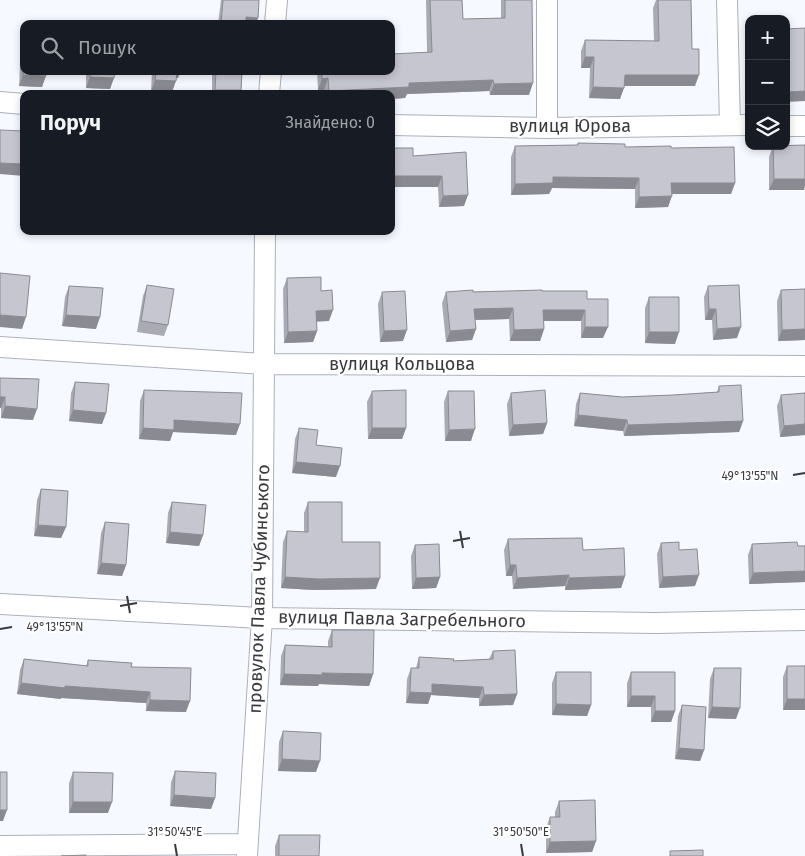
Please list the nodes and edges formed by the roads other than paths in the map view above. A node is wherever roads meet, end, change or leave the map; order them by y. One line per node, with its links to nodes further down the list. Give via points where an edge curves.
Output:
1 (277, 0): 4 (street)
2 (547, 0): 13 (street)
3 (727, 0): 10 (street)
4 (275, 20)
5 (271, 75): 6 (street)
6 (269, 90)
7 (0, 102): 8 (street)
8 (20, 104)
9 (395, 124): 13 (street, вулиця Юрова)
10 (739, 125): 13 (street, вулиця Юрова)
11 (790, 126): 12 (street)
12 (805, 126)
13 (547, 128)
14 (265, 235): 16 (street, провулок Павла Чубинського)
15 (0, 347): 16 (street, вулиця Кольцова)
16 (263, 364): 17 (street, вулиця Кольцова); 19 (street, провулок Павла Чубинського)
17 (805, 366)
18 (0, 604): 19 (street, вулиця Павла Загребельного)
19 (262, 618): 20 (street, вулиця Павла Загребельного, via 656,622); 22 (street, провулок Павла Чубинського)
20 (805, 620)
21 (0, 846): 22 (street)
22 (247, 850)

